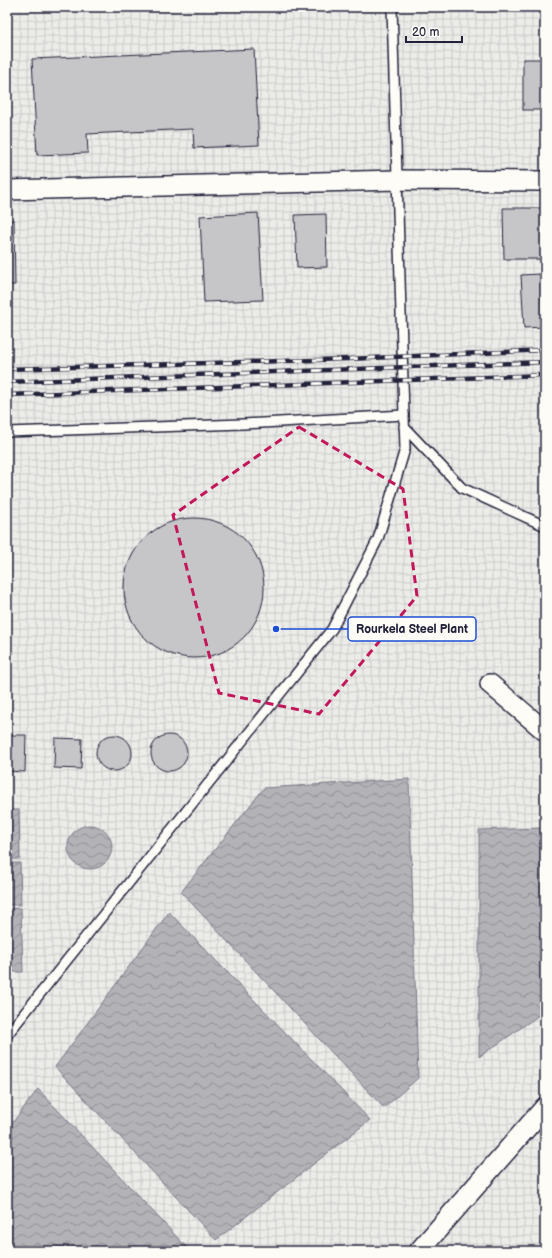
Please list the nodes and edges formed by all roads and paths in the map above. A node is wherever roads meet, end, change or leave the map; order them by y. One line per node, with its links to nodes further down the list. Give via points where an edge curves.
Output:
1 (392, 7): 2 (lane)
2 (397, 180): 3 (street); 4 (street); 5 (lane)
3 (545, 181)
4 (7, 190)
5 (404, 415): 6 (lane); 7 (lane, via 243,424)
6 (404, 427): 8 (lane, via 462,488); 11 (lane, via 405,449 378,539 332,629)
7 (7, 432)
8 (545, 526)
9 (490, 684): 10 (street)
10 (545, 731)
11 (7, 1036)
12 (545, 1107): 13 (street)
13 (419, 1251)

